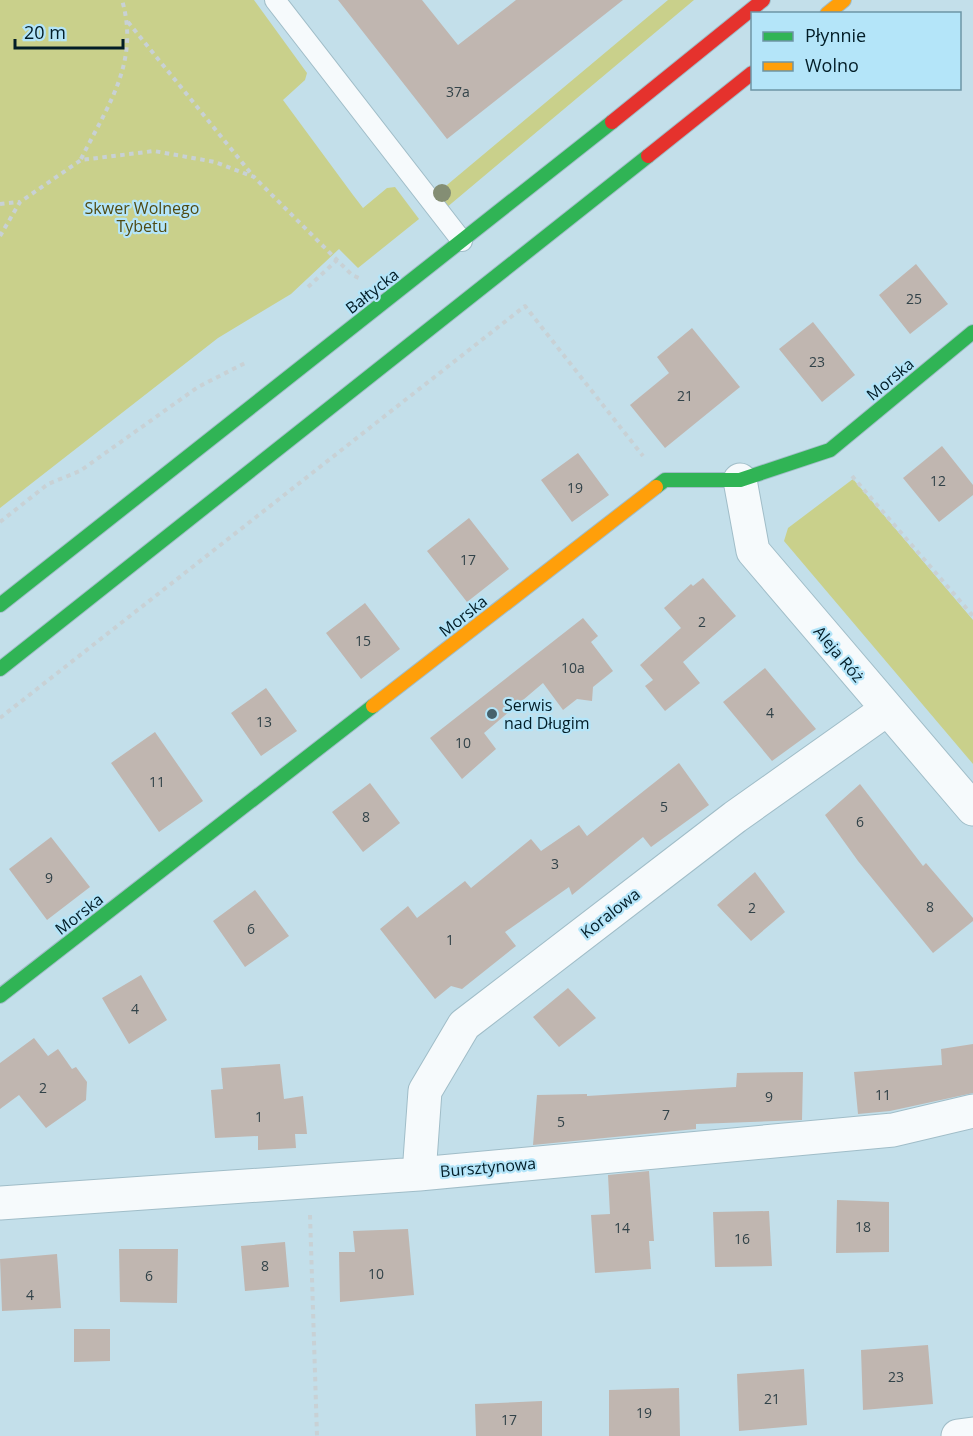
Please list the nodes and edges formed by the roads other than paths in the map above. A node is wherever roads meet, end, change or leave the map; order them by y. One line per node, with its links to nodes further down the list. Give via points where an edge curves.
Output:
1 (275, 0): 6 (lane)
2 (763, 0): 6 (main road, Bałtycka)
3 (844, 0): 4 (main road)
4 (829, 12)
5 (751, 75): 10 (main road)
6 (462, 241): 9 (main road, Bałtycka)
7 (973, 332): 8 (main road, Morska, via 830,450)
8 (740, 480): 11 (street, Aleja Róż, via 753,551); 13 (main road, Morska, via 665,480)
9 (0, 605)
10 (0, 669)
11 (886, 710): 12 (street, Aleja Róż); 15 (street, Koralowa, via 735,817 464,1025 425,1091)
12 (973, 809)
13 (0, 996)
14 (973, 1111): 15 (street, Bursztynowa, via 893,1130)
15 (419, 1174): 16 (street, Bursztynowa)
16 (0, 1203)
17 (973, 1434): 18 (street)
18 (958, 1436)

